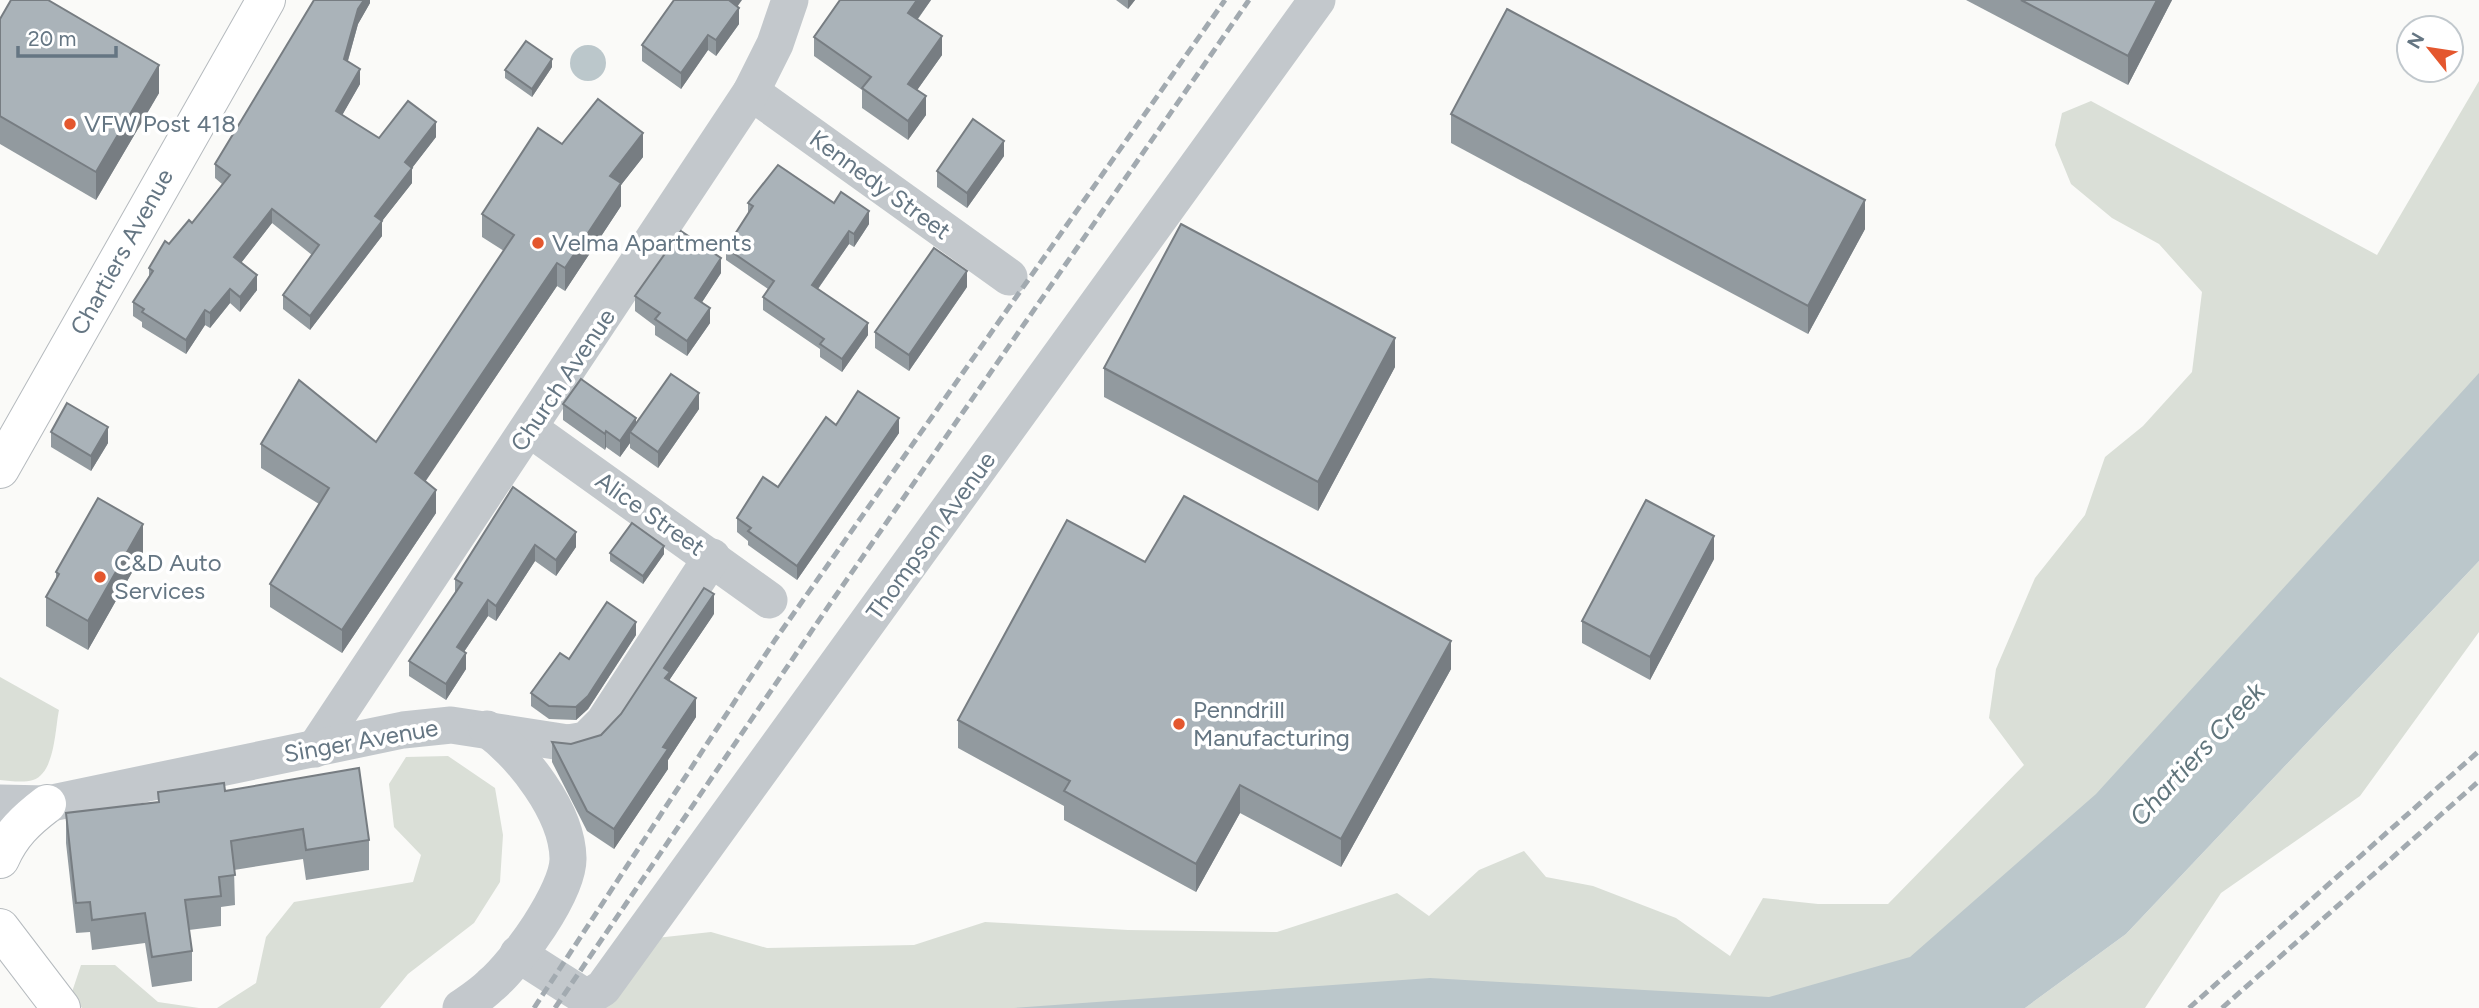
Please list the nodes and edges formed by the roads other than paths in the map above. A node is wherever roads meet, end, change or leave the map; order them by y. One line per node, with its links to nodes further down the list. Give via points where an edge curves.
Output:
1 (266, 0): 7 (main road, Chartiers Avenue)
2 (790, 0): 4 (street, Church Avenue)
3 (1317, 0): 16 (street, Thompson Avenue, via 604,988 587,998)
4 (751, 92): 5 (street, Kennedy Street); 6 (street, Church Avenue)
5 (1009, 277)
6 (530, 429): 8 (street, Alice Street); 11 (street, Church Avenue)
7 (0, 469)
8 (712, 558): 9 (street, Alice Street); 10 (street, Singer Avenue, via 604,722 586,740 568,743)
9 (769, 600)
10 (486, 728): 11 (street, Singer Avenue, via 452,725 403,730); 16 (street, via 527,764 565,836 569,859 555,898)
11 (315, 749): 13 (street, Singer Avenue)
12 (0, 803): 13 (street, Singer Avenue)
13 (47, 804): 14 (main road, via 23,822)
14 (0, 859)
15 (1, 929): 17 (main road)
16 (518, 954): 18 (street, via 492,984)
17 (61, 1008)
18 (461, 1008)

